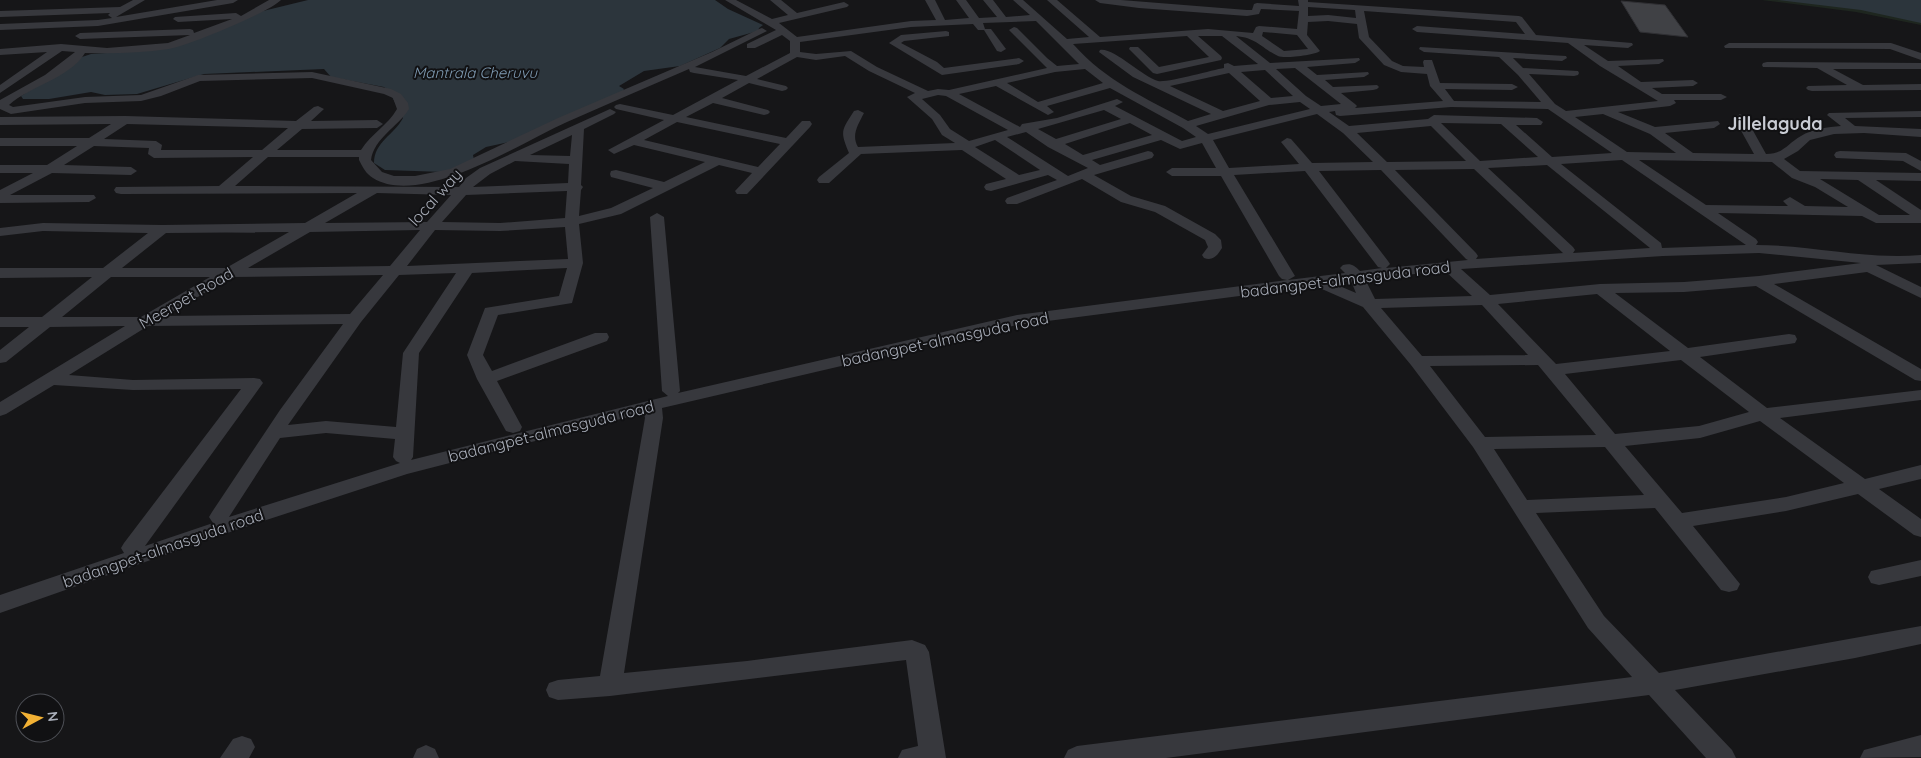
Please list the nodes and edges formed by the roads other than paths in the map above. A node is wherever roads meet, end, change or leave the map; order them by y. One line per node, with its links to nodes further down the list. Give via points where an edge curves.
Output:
1 (140, 0): 20 (street)
2 (233, 0): 16 (street)
3 (276, 0): 68 (street, via 246,17 170,46)
4 (730, 0): 30 (street)
5 (775, 0): 25 (street)
6 (806, 0): 21 (street)
7 (838, 0): 21 (street, via 844,5)
8 (930, 0): 32 (street)
9 (961, 0): 31 (street)
10 (988, 0): 27 (street)
11 (1021, 0): 26 (street)
12 (1052, 0): 51 (street)
13 (1100, 0): 15 (street)
14 (1256, 3): 17 (street); 19 (street, via 1254,13)
15 (1139, 6): 19 (street)
16 (184, 8): 20 (street); 28 (street)
17 (1303, 8): 18 (street); 29 (street, via 1328,18); 43 (street)
18 (1359, 8): 22 (street); 29 (street)
19 (1207, 9): 42 (street)
20 (122, 10): 23 (street); 33 (street)
21 (819, 12): 25 (street)
22 (1412, 12): 36 (street); 50 (street, via 1519,19)
23 (0, 14)
24 (236, 16): 28 (street)
25 (795, 16): 30 (street)
26 (1037, 18): 27 (street); 35 (street)
27 (1005, 20): 31 (street)
28 (110, 21): 33 (street)
29 (1360, 21): 92 (street, via 1364,38 1388,63 1401,69)
30 (772, 22): 37 (street)
31 (975, 22): 32 (street); 41 (street)
32 (942, 23): 52 (street, via 911,24)
33 (94, 24): 34 (street); 46 (street); 48 (street)
34 (0, 27)
35 (1047, 27): 38 (street); 54 (street)
36 (1417, 29): 50 (street); 66 (street)
37 (784, 30): 52 (street); 90 (street, local way)
38 (1014, 30): 41 (street); 88 (street)
39 (762, 31): 131 (street, via 693,65 562,120 464,168 428,178 384,178 365,160 366,152 374,141 403,110 397,96 372,87 312,75 198,78 150,97 84,100)
40 (190, 32): 46 (street)
41 (986, 32): 64 (street); 94 (street, via 904,38 894,43)
42 (1208, 32): 44 (street); 45 (street)
43 (1302, 32): 49 (street, via 1260,28); 49 (street, via 1315,51 1282,54)
44 (1189, 33): 51 (street, via 1178,29 1133,32); 55 (street)
45 (1225, 33): 49 (street); 85 (street)
46 (79, 36): 63 (street)
47 (8, 37): 48 (street)
48 (34, 37): 67 (street)
49 (1257, 37)
50 (1532, 37): 53 (street)
51 (1097, 39): 54 (street)
52 (795, 40): 71 (street)
53 (1571, 41): 56 (street); 82 (street)
54 (1065, 42): 70 (street)
55 (1200, 44): 57 (street); 75 (street)
56 (1628, 44)
57 (1181, 45)
58 (1729, 46): 59 (street)
59 (1783, 46): 60 (street); 86 (street)
60 (1892, 46): 61 (street); 74 (street)
61 (1921, 46)
62 (1153, 47): 65 (street)
63 (60, 48): 67 (street); 68 (street); 73 (street)
64 (1001, 48)
65 (1126, 49): 70 (street); 91 (street)
66 (1424, 49): 72 (street); 92 (street)
67 (14, 51): 69 (street)
68 (84, 51): 73 (street); 131 (street, via 49,77 4,102 6,109)
69 (0, 52)
70 (1090, 53): 84 (street); 96 (street)
71 (795, 54): 99 (street); 115 (street, via 816,57 847,53 873,69)
72 (1502, 54): 76 (street); 93 (street)
73 (48, 57): 80 (street); 100 (street)
74 (1921, 57)
75 (1217, 58): 89 (street); 91 (street)
76 (1562, 58)
77 (1355, 60): 81 (street)
78 (1019, 61): 94 (street)
79 (1659, 61): 82 (street)
80 (19, 62)
81 (1297, 64): 85 (street); 98 (street)
82 (1604, 64): 106 (street)
83 (1767, 65): 86 (street)
84 (1088, 66): 88 (street); 104 (street)
85 (1267, 66): 89 (street); 120 (street)
86 (1819, 66): 87 (street); 111 (street)
87 (1921, 66)
88 (1055, 69): 101 (street)
89 (1232, 69): 105 (street); 124 (street)
90 (694, 70): 99 (street); 129 (street, local way)
91 (1157, 71): 96 (street)
92 (1431, 71): 107 (street)
93 (1522, 71): 95 (street); 128 (street)
94 (942, 72): 115 (street, via 934,77)
95 (1574, 72)
96 (1137, 74): 105 (street)
97 (1364, 74): 98 (street)
98 (1315, 78): 114 (street)
99 (748, 80): 108 (street); 121 (street)
100 (12, 81): 102 (street); 113 (street)
101 (997, 82): 115 (street); 126 (street)
102 (0, 83)
103 (1693, 83): 106 (street)
104 (1111, 84): 117 (street); 126 (street)
105 (1160, 85): 137 (street)
106 (1639, 85): 118 (street)
107 (1436, 86): 109 (street); 125 (street)
108 (782, 88)
109 (1512, 88)
110 (1812, 88): 111 (street)
111 (1861, 88): 112 (street)
112 (1916, 88): 116 (street)
113 (0, 90)
114 (1331, 90): 122 (street); 122 (street, via 1376,91)
115 (938, 93): 154 (street); 168 (street, via 913,97 936,117 946,132)
116 (1921, 94)
117 (1134, 96): 127 (street); 152 (street)
118 (1660, 97): 119 (street); 132 (street, via 1670,103)
119 (1721, 97)
120 (1302, 98): 124 (street); 134 (street)
121 (712, 99): 133 (street); 139 (street)
122 (1342, 99): 134 (street, via 1351,106)
123 (153, 101): 142 (street)
124 (1268, 102): 137 (street)
125 (1451, 104): 128 (street); 134 (street)
126 (1039, 105): 143 (street)
127 (1106, 106): 141 (street); 143 (street)
128 (1551, 106): 138 (street)
129 (620, 107): 139 (street); 153 (street, local way)
130 (318, 108): 151 (street)
131 (23, 110): 144 (street)
132 (1604, 111): 138 (street); 157 (street)
133 (764, 112)
134 (1321, 112): 156 (street); 161 (street)
135 (858, 113): 170 (street, via 847,135)
136 (1921, 114): 155 (street, via 1833,115)
137 (1222, 115): 152 (street)
138 (1564, 115): 175 (street)
139 (677, 118): 162 (street); 165 (street)
140 (1740, 118): 179 (street)
141 (1132, 119): 160 (street); 167 (street)
142 (125, 120): 144 (street); 151 (street); 164 (street)
143 (1061, 120): 154 (street)
144 (0, 121)
145 (1504, 121): 146 (street, via 1434,119); 147 (street); 183 (street)
146 (1434, 122): 156 (street); 185 (street)
147 (1537, 122)
148 (377, 124): 151 (street)
149 (806, 124): 165 (street)
150 (1714, 124): 157 (street)
151 (299, 125): 171 (street)
152 (1187, 125): 161 (street)
153 (578, 128): 178 (street, local way); 181 (street)
154 (1021, 128): 159 (street); 167 (street)
155 (1852, 129): 158 (street); 179 (street, via 1810,136 1795,148)
156 (1347, 130): 186 (street)
157 (1654, 132): 176 (street)
158 (1921, 133)
159 (997, 136): 168 (street); 192 (street)
160 (1162, 136): 161 (street, via 1180,145); 182 (street)
161 (1204, 138): 196 (street)
162 (633, 141): 169 (street); 184 (street)
163 (0, 142): 164 (street)
164 (90, 142): 171 (street, via 156,145 154,154); 190 (street)
165 (789, 142): 194 (street)
166 (1287, 142): 187 (street)
167 (1052, 144): 182 (street)
168 (966, 146): 170 (street); 202 (street)
169 (614, 150)
170 (855, 151): 201 (street)
171 (267, 154): 172 (street); 210 (street)
172 (359, 154)
173 (1148, 155): 191 (street)
174 (1840, 155): 177 (street)
175 (1623, 156): 176 (street); 183 (street); 217 (street)
176 (1690, 157): 179 (street)
177 (1906, 157): 180 (street); 188 (street)
178 (514, 158): 181 (street); 212 (street, local way, via 485,171)
179 (1769, 158): 203 (street)
180 (1921, 158)
181 (577, 160): 205 (street)
182 (1080, 160): 191 (street)
183 (1550, 161): 185 (street); 228 (street)
184 (715, 162): 194 (street); 207 (street)
185 (1477, 165): 186 (street); 229 (street)
186 (1385, 166): 187 (street); 232 (street)
187 (1309, 167): 196 (street); 236 (street)
188 (1921, 167)
189 (0, 169): 190 (street)
190 (50, 169): 193 (street); 213 (street)
191 (1098, 169): 198 (street)
192 (1050, 170): 202 (street); 204 (street)
193 (131, 171)
194 (760, 171): 211 (street)
195 (1172, 172): 196 (street)
196 (1226, 172): 244 (street)
197 (616, 174): 207 (street)
198 (1083, 174): 204 (street); 231 (street, via 1126,199 1160,209 1214,240 1215,248)
199 (1861, 176): 200 (street); 203 (street); 220 (street)
200 (1921, 177)
201 (824, 180)
202 (1017, 180): 206 (street)
203 (1795, 180): 219 (street, via 1820,184)
204 (1068, 181): 215 (street)
205 (576, 187): 212 (street); 222 (street)
206 (991, 187)
207 (666, 188): 222 (street, via 616,211)
208 (374, 189): 210 (street); 212 (street); 224 (street, Meerpet Road)
209 (121, 190): 210 (street)
210 (222, 190)
211 (742, 191)
212 (463, 192): 223 (street, local way)
213 (0, 197): 214 (street)
214 (89, 198)
215 (1012, 201)
216 (1790, 201): 218 (street)
217 (1701, 209): 218 (street); 227 (street)
218 (1802, 210): 219 (street)
219 (1864, 212): 220 (street, via 1876,219)
220 (1921, 217)
221 (657, 218): 264 (street)
222 (572, 222): 223 (street, via 500,227); 235 (street)
223 (431, 226): 224 (street); 241 (street, local way)
224 (311, 227): 225 (street); 240 (street, Meerpet Road)
225 (162, 229): 226 (street, via 43,227); 239 (street)
226 (0, 232)
227 (1751, 242): 228 (street, badangpet-almasguda road); 234 (street, badangpet-almasguda road, via 1852,251)
228 (1656, 246): 229 (street, badangpet-almasguda road)
229 (1568, 250): 232 (street, badangpet-almasguda road)
230 (1921, 252): 234 (street, badangpet-almasguda road)
231 (1209, 255)
232 (1471, 256): 236 (street, badangpet-almasguda road)
233 (1921, 259): 234 (street, badangpet-almasguda road)
234 (1870, 261): 237 (street, badangpet-almasguda road, via 1759,249 1718,249); 246 (street); 248 (street)
235 (576, 263): 238 (street); 263 (street, via 566,300 491,310 474,355)
236 (1383, 264): 242 (street, badangpet-almasguda road)
237 (1449, 266): 242 (street, badangpet-almasguda road); 249 (street)
238 (466, 270): 241 (street); 272 (street, via 411,353)
239 (108, 272): 240 (street); 243 (street); 254 (street)
240 (233, 272): 241 (street); 252 (street, Meerpet Road)
241 (394, 272): 251 (street, local way)
242 (1352, 272): 245 (street, badangpet-almasguda road); 250 (street)
243 (0, 273)
244 (1287, 276): 245 (street, badangpet-almasguda road); 264 (street, badangpet-almasguda road, via 1010,312)
245 (1312, 277): 250 (street); 266 (street, badangpet-almasguda road, via 1018,320)
246 (1759, 281): 247 (street); 261 (street)
247 (1600, 289): 249 (street); 257 (street)
248 (1921, 294)
249 (1486, 300): 250 (street); 260 (street)
250 (1369, 304): 259 (street)
251 (354, 319): 252 (street); 271 (street, local way)
252 (147, 320): 254 (street); 262 (street, Meerpet Road)
253 (0, 322): 254 (street)
254 (48, 322): 258 (street)
255 (601, 337): 263 (street)
256 (1789, 340): 257 (street)
257 (1688, 355): 260 (street); 268 (street)
258 (0, 358)
259 (1417, 361): 260 (street); 274 (street)
260 (1547, 365): 273 (street)
261 (1921, 376)
262 (50, 379): 267 (street, Meerpet Road); 283 (street, via 132,385 254,383)
263 (486, 379): 270 (street)
264 (671, 391): 269 (street, badangpet-almasguda road)
265 (1921, 395): 268 (street)
266 (652, 406): 269 (street, badangpet-almasguda road); 291 (street, via 654,418)
267 (0, 410)
268 (1763, 414): 273 (street, via 1700,432); 277 (street)
269 (568, 420): 270 (street, badangpet-almasguda road); 288 (street, badangpet-almasguda road, via 229,524)
270 (513, 427): 275 (street, badangpet-almasguda road)
271 (274, 433): 272 (street, via 326,427); 280 (street, local way)
272 (404, 434): 275 (street)
273 (1609, 440): 274 (street); 278 (street)
274 (1480, 443): 279 (street)
275 (403, 457): 280 (street, badangpet-almasguda road)
276 (1921, 472): 277 (street)
277 (1860, 486): 281 (street, via 1786,504); 282 (street)
278 (1660, 501): 279 (street); 281 (street)
279 (1522, 507): 290 (street, via 1596,622)
280 (219, 517): 283 (street, badangpet-almasguda road)
281 (1678, 521): 286 (street)
282 (1921, 530)
283 (132, 548): 287 (street, badangpet-almasguda road)
284 (1921, 568): 285 (street)
285 (1879, 577)
286 (1729, 584)
287 (0, 592)
288 (0, 604)
289 (1921, 635): 290 (street)
290 (1656, 684): 294 (street); 296 (street)
291 (610, 686): 292 (street); 295 (street, via 912,650 917,652)
292 (558, 690)
293 (1921, 746): 297 (street)
294 (1092, 757)
295 (925, 758)
296 (1723, 758)
297 (1873, 758)

